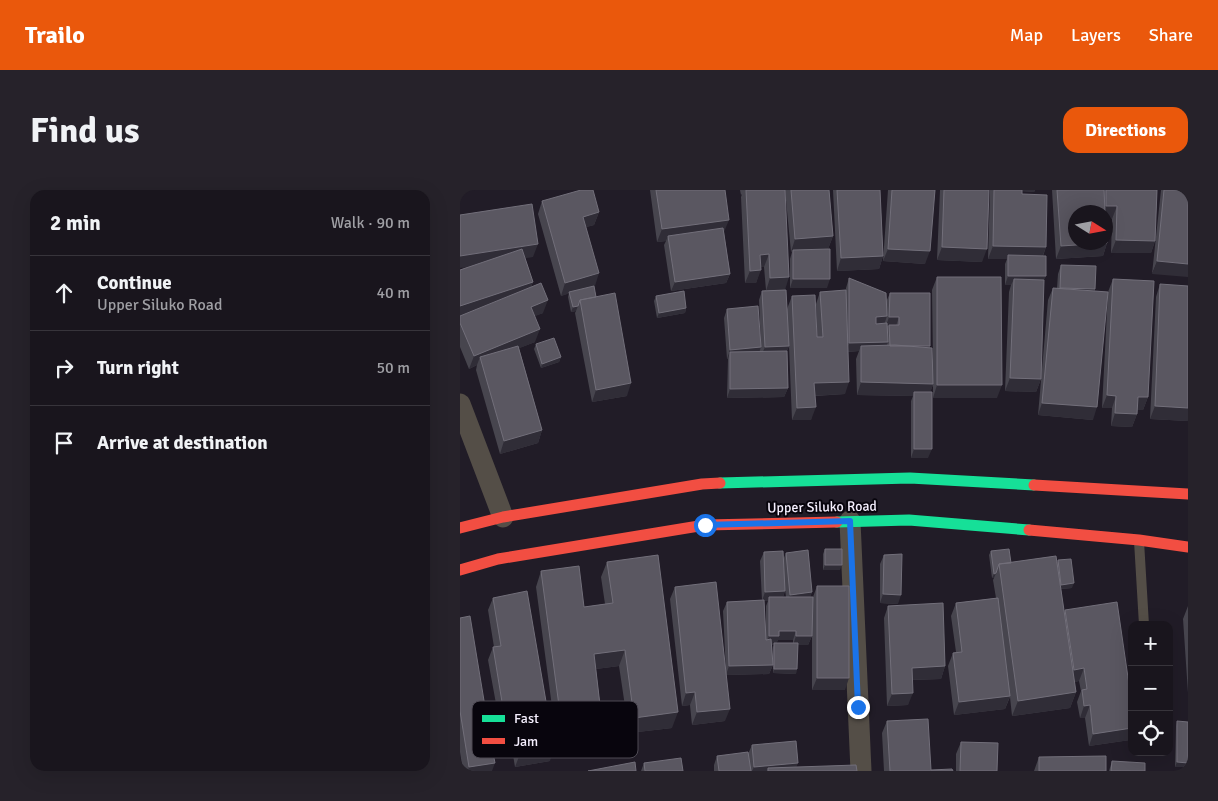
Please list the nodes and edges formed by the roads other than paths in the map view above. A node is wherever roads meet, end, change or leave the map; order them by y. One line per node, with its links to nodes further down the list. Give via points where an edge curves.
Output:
1 (460, 404): 3 (street)
2 (1188, 494): 3 (main road, Upper Siluko Road, via 910,478 702,484)
3 (503, 517): 5 (main road, Upper Siluko Road)
4 (850, 521): 6 (main road, Upper Siluko Road, via 909,520); 8 (main road, Upper Siluko Road, via 705,525 498,559); 10 (street)
5 (460, 528)
6 (1139, 540): 7 (main road, Upper Siluko Road); 9 (lane)
7 (1188, 547)
8 (460, 570)
9 (1144, 621)
10 (860, 771)

